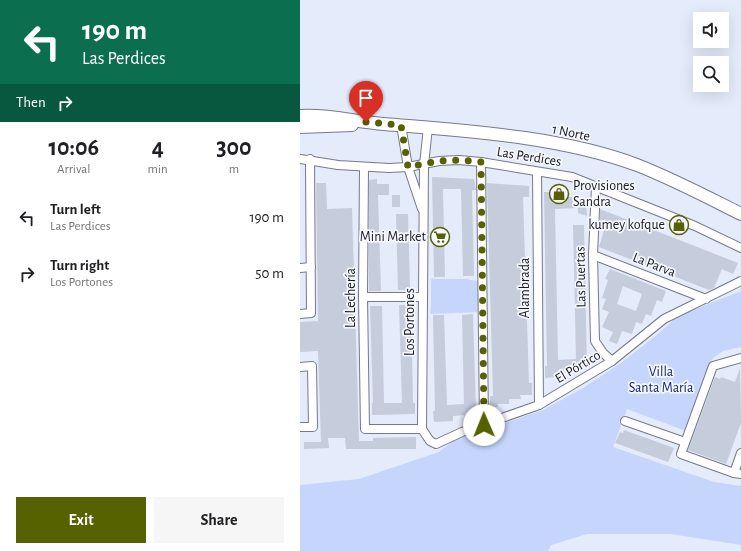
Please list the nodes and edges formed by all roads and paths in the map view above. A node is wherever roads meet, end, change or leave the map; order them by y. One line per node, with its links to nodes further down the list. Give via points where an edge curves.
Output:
1 (300, 116): 2 (main road, 1 Norte, via 338,117)
2 (383, 124): 3 (main road, 1 Norte); 4 (main road, 1 Norte)
3 (401, 125): 5 (main road, 1 Norte); 11 (street, Los Portones)
4 (300, 127)
5 (428, 127): 9 (street, Los Portones); 14 (main road, 1 Norte, via 534,140 612,158 662,175)
6 (300, 159): 7 (street, Las Perdices)
7 (310, 159): 10 (street, Las Perdices); 18 (street)
8 (481, 162): 9 (street, Las Perdices, via 439,161); 12 (street, Las Perdices); 30 (street)
9 (424, 165): 11 (street, Las Perdices); 15 (street, Los Portones)
10 (364, 167): 11 (street, Las Perdices); 21 (street, La Lechería)
11 (408, 167): 15 (street, Los Portones)
12 (537, 172): 13 (street, Las Perdices, via 572,177); 28 (street, Alambrada)
13 (596, 186): 16 (street, Las Perdices); 17 (street, Las Puertas)
14 (741, 214)
15 (424, 215): 22 (street, Los Portones)
16 (741, 248)
17 (593, 255): 23 (street, La Parva); 26 (street, Las Puertas, via 595,341)
18 (311, 267): 19 (street); 24 (street, via 311,313)
19 (300, 268)
20 (741, 281): 23 (street, El Pórtico)
21 (363, 297): 22 (street); 32 (street, La Lechería, via 366,429)
22 (423, 297): 32 (street, Los Portones)
23 (706, 299): 26 (street, El Pórtico, via 664,319)
24 (300, 314)
25 (741, 358): 33 (street, via 713,366)
26 (612, 361): 28 (street, El Pórtico)
27 (300, 367): 31 (street, via 312,366 313,427)
28 (539, 404): 30 (street, El Pórtico)
29 (625, 421): 33 (street)
30 (484, 425): 32 (street, El Pórtico, via 436,444 430,441)
31 (300, 427)
32 (422, 429)
33 (685, 442): 35 (street, via 681,454)
34 (741, 453): 35 (street)
35 (737, 473)

